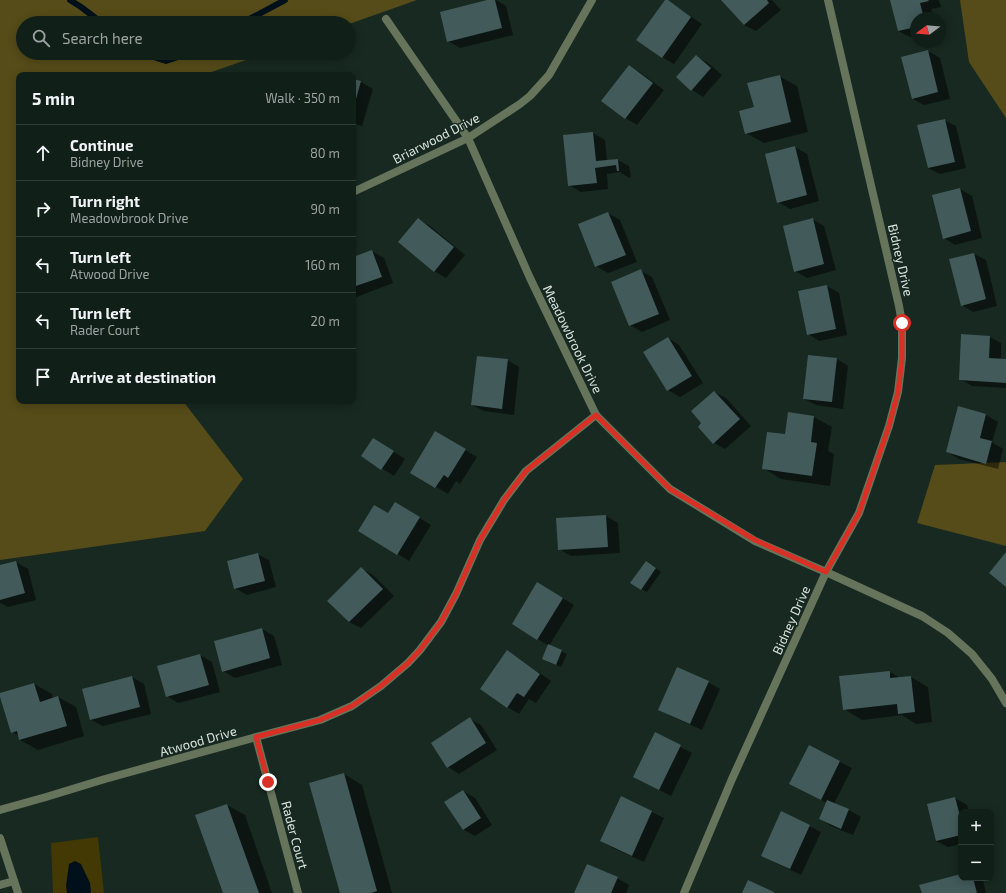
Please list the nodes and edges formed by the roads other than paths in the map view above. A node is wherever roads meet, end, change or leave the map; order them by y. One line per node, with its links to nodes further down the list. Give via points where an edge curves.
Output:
1 (592, 0): 4 (street, Briarwood Drive, via 549,75 520,104)
2 (828, 0): 7 (street, Bidney Drive, via 899,306 902,323 902,358 898,392 859,513)
3 (386, 19): 4 (street, Meadowbrook Drive)
4 (468, 138): 5 (street, Briarwood Drive); 6 (street, Meadowbrook Drive, via 530,278)
5 (356, 191)
6 (596, 415): 7 (street, Meadowbrook Drive, via 670,489 755,540); 9 (street, Atwood Drive, via 526,471 504,500 480,540 441,622 408,663 352,706 320,720)
7 (826, 572): 8 (street, Meadowbrook Drive, via 922,616 948,633 972,654); 16 (street, Bidney Drive)
8 (1006, 702)
9 (256, 737): 10 (street, Atwood Drive); 15 (street, Rader Court)
10 (0, 810)
11 (0, 838): 12 (street)
12 (14, 881): 13 (street); 14 (street)
13 (0, 885)
14 (18, 893)
15 (298, 893)
16 (684, 893)

